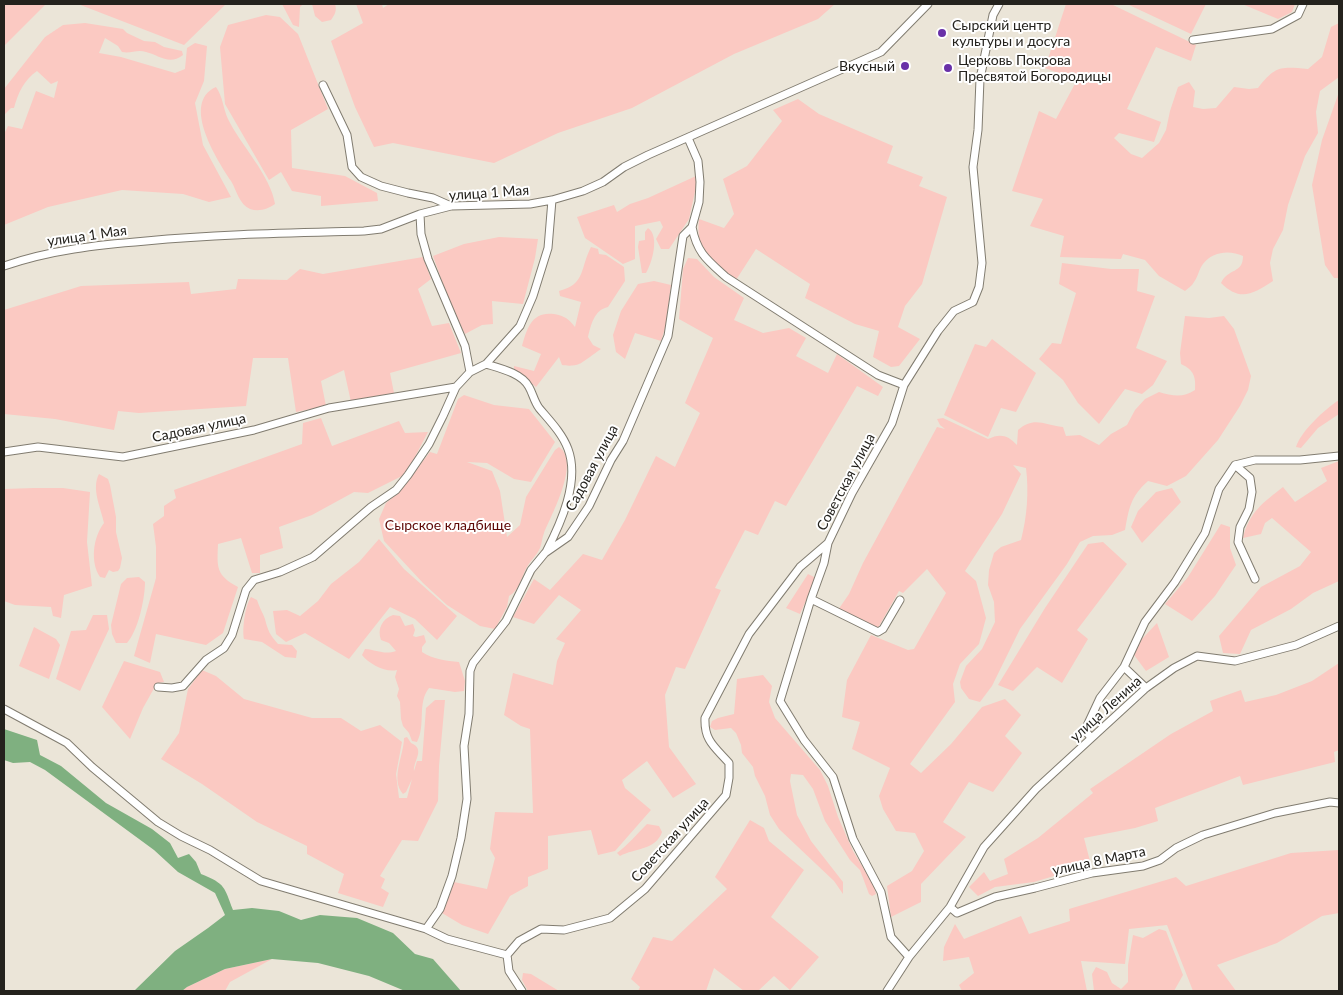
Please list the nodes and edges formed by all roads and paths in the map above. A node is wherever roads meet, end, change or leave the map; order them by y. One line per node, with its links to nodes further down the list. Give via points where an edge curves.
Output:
1 (928, 4): 6 (street, улица 1 Мая, via 881,52)
2 (999, 4): 14 (street, Советская улица, via 993,15 980,79 973,167 982,263 979,287 972,302 954,311)
3 (1303, 4): 4 (street, via 1298,15 1272,29)
4 (1193, 40)
5 (323, 85): 8 (street, via 347,135 352,166 361,177)
6 (688, 138): 7 (street, улица 1 Мая, via 624,167 596,185); 10 (street, Садовая улица, via 698,161 700,182 699,202)
7 (552, 200): 8 (street, улица 1 Мая, via 530,204); 12 (street, via 548,248 533,296 520,326)
8 (451, 206): 9 (street, улица 1 Мая)
9 (420, 214): 11 (street, улица 1 Мая, via 381,229 216,235 93,245 25,258); 13 (street, via 420,234 439,290 465,346)
10 (692, 227): 14 (street, via 695,243 707,260 726,277 878,375); 20 (street, Садовая улица, via 683,236 668,336 622,441 589,506 568,537)
11 (4, 266)
12 (486, 364): 13 (street); 20 (street, via 509,371 528,384 538,406 568,447 573,467 570,491)
13 (470, 372): 15 (street)
14 (904, 385): 19 (street, Советская улица, via 892,423)
15 (456, 387): 16 (street, Садовая улица, via 329,408 254,430 122,457 38,447); 26 (street, via 429,444 396,490 313,557 254,580 246,590 232,635 224,648 206,660 183,686)
16 (4, 452)
17 (1339, 456): 18 (street, via 1255,460)
18 (1235, 465): 21 (street, via 1250,478 1249,509 1240,527 1238,542); 25 (street, via 1219,489 1204,533 1175,582 1145,622)
19 (828, 543): 22 (street); 33 (street, Советская улица, via 800,567 749,634 705,718 707,738 729,763 726,795 645,889 610,918 564,930 541,929 519,942)
20 (546, 553): 32 (street, Садовая улица, via 532,570 506,621 470,671 464,746 467,799 461,838 440,909)
21 (1254, 579)
22 (811, 599): 23 (street, via 878,632); 34 (street, via 780,701 804,740 833,777 853,838 881,892 891,937)
23 (900, 600)
24 (1339, 626): 27 (street, улица Ленина, via 1296,645 1234,661 1197,656)
25 (1124, 667): 27 (street); 29 (street, via 1100,698 1085,730)
26 (158, 687)
27 (1146, 688): 29 (street, улица Ленина)
28 (4, 709): 32 (street, via 67,743 158,822 261,881)
29 (1091, 738): 31 (street, улица Ленина, via 1036,789 984,847)
30 (1339, 803): 31 (street, улица 8 Марта, via 1275,813 1203,835 1143,866 1092,873 995,897 957,913)
31 (950, 907): 34 (street, улица Ленина)
32 (426, 928): 33 (street, via 447,939)
33 (508, 955): 35 (street, via 509,970)
34 (910, 956): 36 (street, улица Ленина)
35 (522, 991)
36 (887, 991)

